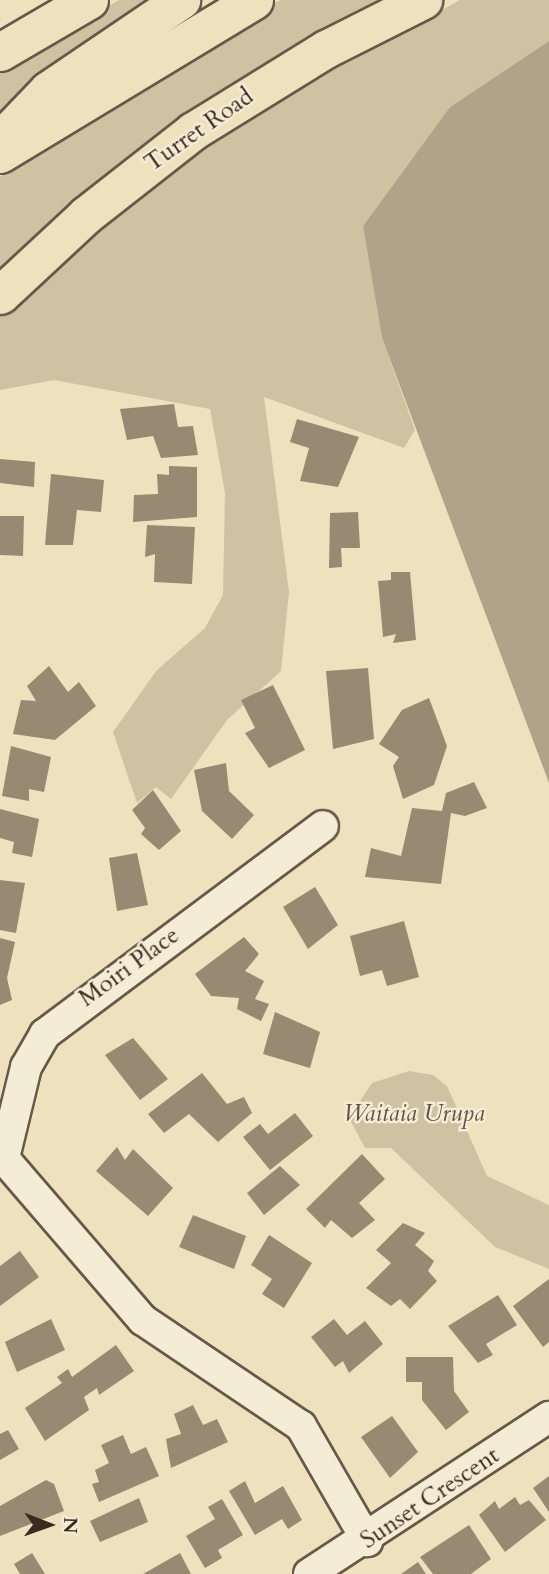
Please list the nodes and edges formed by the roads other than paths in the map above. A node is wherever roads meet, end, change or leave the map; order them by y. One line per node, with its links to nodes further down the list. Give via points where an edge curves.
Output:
1 (89, 0): 5 (main road)
2 (181, 0): 6 (main road, via 48,90)
3 (254, 0): 7 (main road)
4 (423, 0): 8 (main road, Turret Road, via 326,48 193,131 86,215)
5 (4, 49)
6 (0, 140)
7 (0, 154)
8 (0, 295)
9 (323, 826): 10 (street, Moiri Place, via 45,1034 26,1067)
10 (2, 1156): 12 (street, via 143,1320 301,1426)
11 (549, 1417): 12 (street, Sunset Crescent)
12 (367, 1541): 13 (street, Sunset Crescent)
13 (309, 1574)

